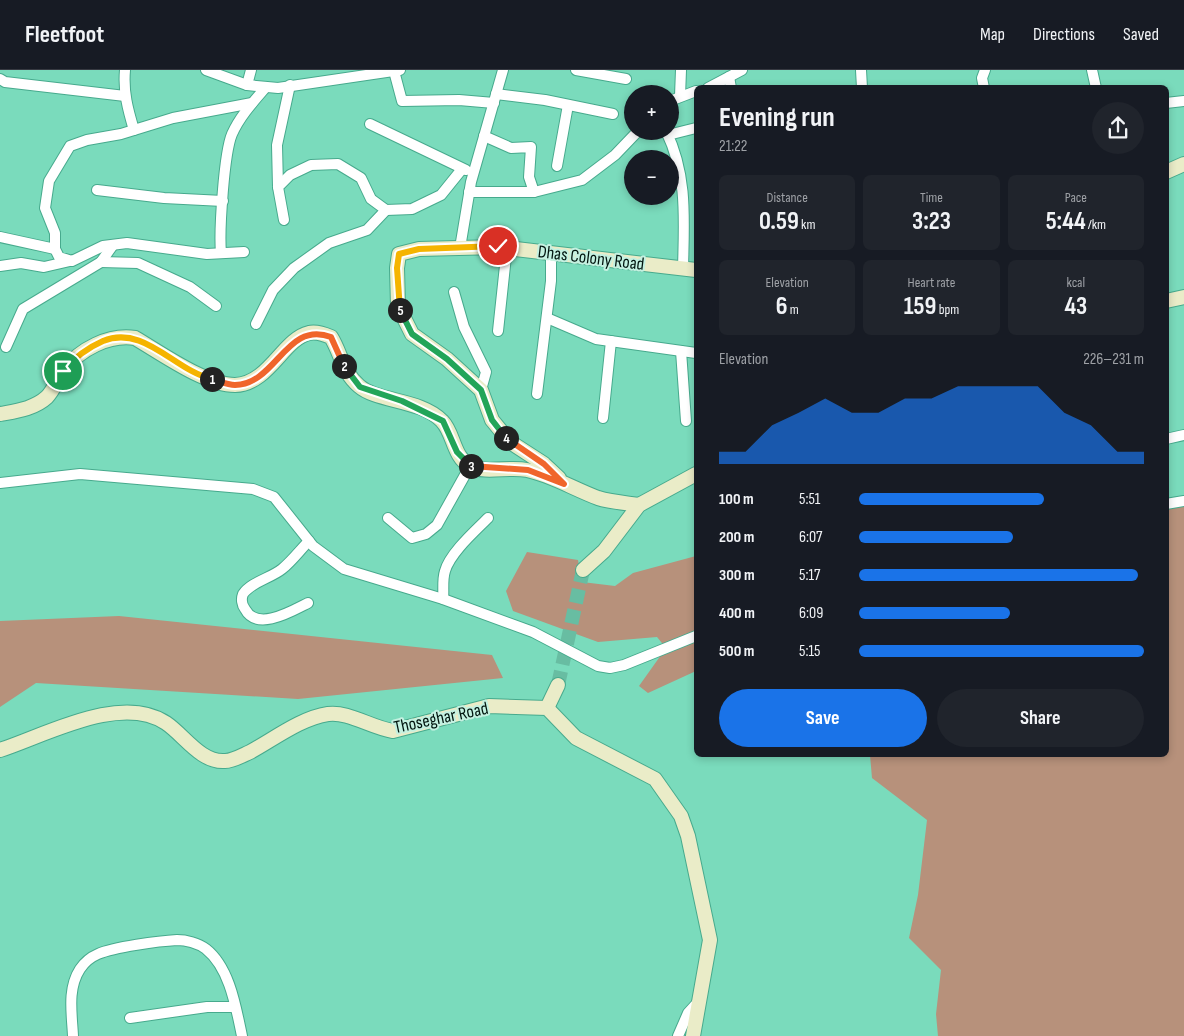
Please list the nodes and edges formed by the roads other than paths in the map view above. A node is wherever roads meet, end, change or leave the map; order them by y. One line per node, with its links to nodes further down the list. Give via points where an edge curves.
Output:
1 (125, 70): 23 (street)
2 (206, 70): 15 (street)
3 (251, 70): 15 (street)
4 (397, 70): 16 (street); 25 (street, via 402,102)
5 (503, 70): 25 (street)
6 (576, 70): 13 (street)
7 (681, 70): 17 (street)
8 (742, 70): 14 (street)
9 (861, 70): 18 (street)
10 (985, 70): 19 (street)
11 (1092, 70): 20 (street)
12 (0, 79): 23 (street)
13 (626, 80)
14 (730, 82)
15 (247, 85): 21 (street)
16 (290, 85): 21 (street); 43 (street, via 276,145)
17 (678, 85)
18 (862, 85)
19 (983, 85)
20 (1095, 85)
21 (266, 86): 27 (street)
22 (694, 92): 24 (street)
23 (125, 96): 33 (street)
24 (679, 97)
25 (495, 98): 29 (street); 35 (street)
26 (1184, 101): 28 (street)
27 (252, 103): 33 (street, via 173,118); 47 (street, via 232,135)
28 (1169, 103)
29 (568, 105): 30 (street); 39 (street)
30 (613, 114)
31 (370, 124): 40 (street)
32 (694, 128): 34 (street)
33 (134, 130): 54 (street, via 70,146 49,181 45,208 55,233)
34 (679, 131)
35 (484, 136): 42 (street); 46 (street, via 511,148 531,147 529,177)
36 (629, 140): 46 (street, via 582,180)
37 (671, 140): 61 (street, via 677,152)
38 (1184, 164): 41 (main road)
39 (557, 166)
40 (462, 169): 42 (street); 48 (street, via 441,195 412,209)
41 (1169, 171)
42 (474, 173): 45 (street)
43 (278, 187): 48 (street, via 290,175 311,165 338,164 361,178 371,198); 49 (street)
44 (97, 190): 47 (street)
45 (469, 192): 46 (street); 52 (street)
46 (534, 192)
47 (223, 201): 56 (street, via 219,234)
48 (386, 210): 67 (street, via 367,230 328,243 294,268 273,290)
49 (284, 220)
50 (0, 237): 54 (street)
51 (113, 245): 56 (street, via 126,243); 58 (street, via 103,246); 59 (street)
52 (460, 248): 53 (main road, Dhas Colony Road); 73 (main road, Dhas Colony Road, via 419,249 399,254 398,306 412,334 447,359)
53 (507, 248): 57 (main road, Dhas Colony Road); 68 (street)
54 (55, 249): 58 (street, via 59,257)
55 (244, 252): 56 (street)
56 (221, 253)
57 (551, 253): 61 (main road, Dhas Colony Road); 66 (street)
58 (72, 261): 60 (street, via 44,267 21,263)
59 (101, 262): 65 (street, via 138,263 190,287); 70 (street, via 23,309)
60 (0, 266)
61 (690, 270)
62 (454, 292): 73 (street, via 464,327 486,372)
63 (1184, 297): 64 (main road)
64 (1169, 300)
65 (216, 306)
66 (547, 318): 69 (street, via 596,339); 74 (street)
67 (256, 324)
68 (498, 331)
69 (611, 341): 71 (street); 76 (street)
70 (6, 347)
71 (681, 350): 72 (street); 77 (street)
72 (694, 353)
73 (481, 390): 83 (main road, Dhas Colony Road, via 492,420 510,442 544,464)
74 (537, 394)
75 (0, 414): 80 (main road, via 38,404 49,396 74,359 110,338 135,338 208,378 235,385 263,373 297,339 309,333 320,333 331,337 346,372 360,387 402,401 443,421 457,452)
76 (603, 418)
77 (686, 421)
78 (1184, 436): 79 (street)
79 (1169, 438)
80 (470, 466): 83 (main road, via 528,470); 87 (street, via 437,525 426,534 412,538)
81 (694, 475): 86 (main road)
82 (0, 483): 89 (street, via 80,474 253,488 274,497)
83 (564, 484): 86 (main road, via 599,498)
84 (1184, 501): 85 (street)
85 (1169, 504)
86 (639, 505): 90 (main road, via 604,551)
87 (388, 518)
88 (488, 518): 91 (street, via 447,565)
89 (309, 541): 91 (street, via 344,569); 92 (street, via 282,569 251,587 242,600 247,613 268,619 285,615)
90 (583, 570)
91 (443, 599): 93 (street, via 533,632 598,666 610,668)
92 (308, 603)
93 (694, 637)
94 (558, 685): 95 (main road)
95 (547, 708): 96 (main road, Thoseghar Road, via 488,706 393,731 330,714 313,717 242,756 225,761 204,755 165,722 148,715 122,711); 97 (main road, via 576,738 654,779 681,816 710,940)
96 (0, 750)
97 (700, 1000): 102 (street, via 688,1013); 103 (main road)
98 (235, 1007): 99 (street, via 207,1007); 100 (street, via 218,962 206,949 192,942 178,940 109,950 88,960 73,984 70,999); 101 (street)
99 (130, 1018)
100 (73, 1036)
101 (242, 1036)
102 (678, 1036)
103 (693, 1036)

